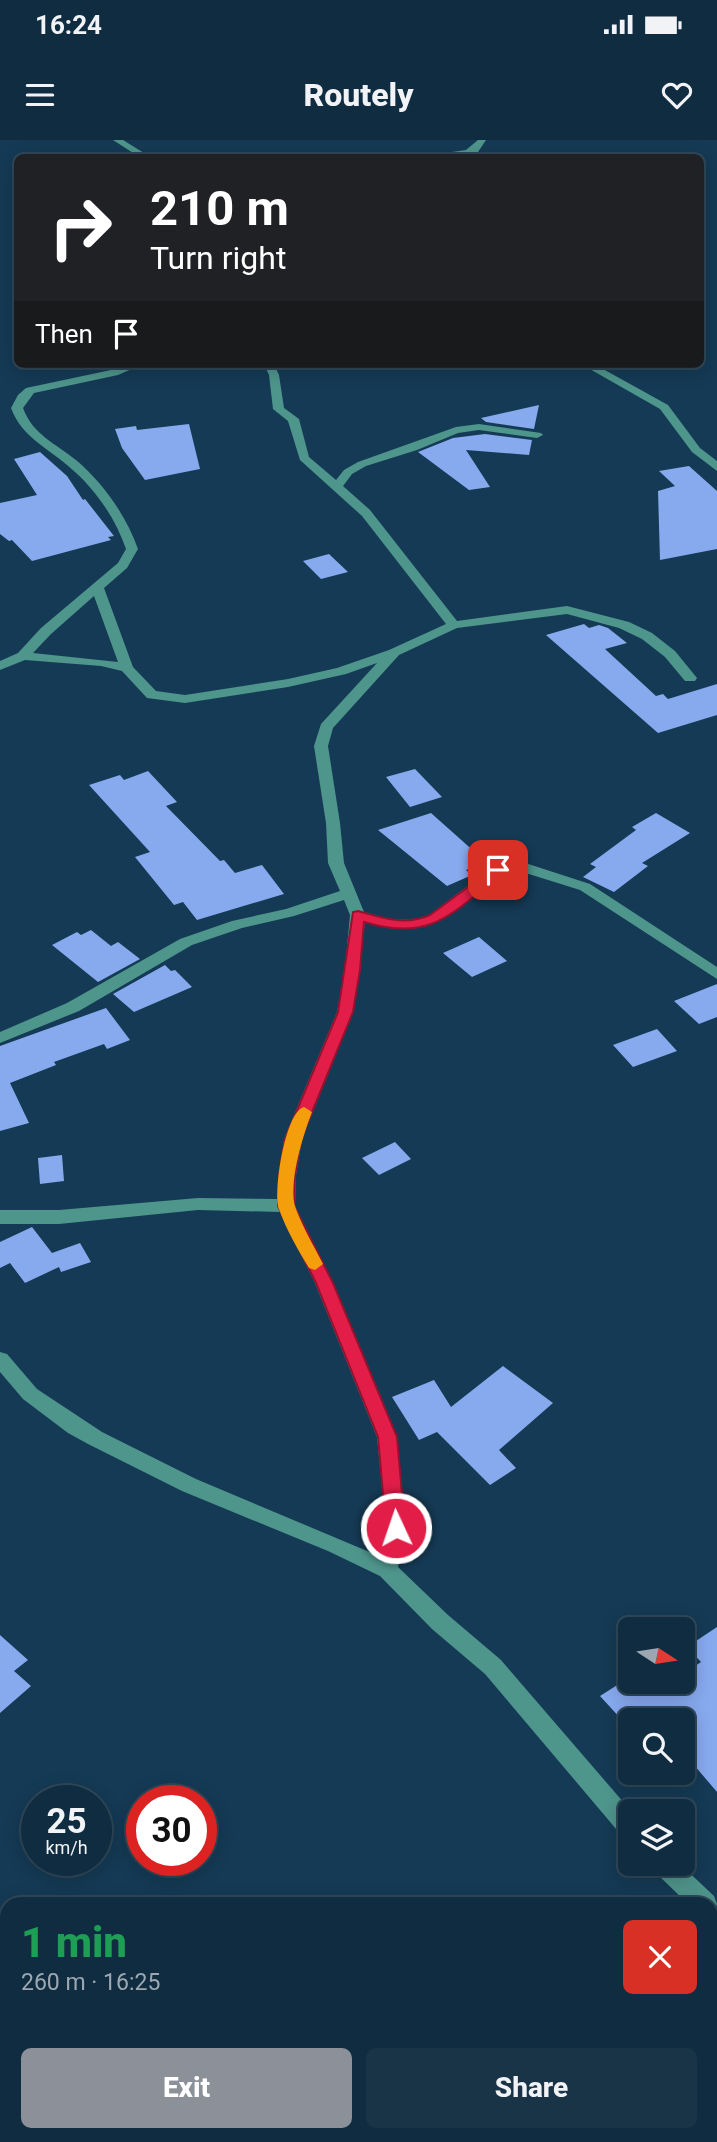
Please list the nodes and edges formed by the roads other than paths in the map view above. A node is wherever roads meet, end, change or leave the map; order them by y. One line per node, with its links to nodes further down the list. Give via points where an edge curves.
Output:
1 (117, 140): 3 (street)
2 (482, 140): 4 (street, via 475,150)
3 (141, 154)
4 (457, 154)
5 (127, 368): 11 (street, via 30,390 17,408 23,424 77,467 128,533 129,557)
6 (271, 368): 10 (street, via 278,404 293,419 304,458)
7 (593, 368): 9 (street, via 664,407 686,439)
8 (537, 435): 10 (street, via 479,427 456,430 362,464)
9 (717, 467)
10 (337, 486): 12 (street, via 366,513)
11 (97, 586): 14 (street); 16 (street)
12 (454, 625): 13 (street); 17 (street, via 567,610 647,636)
13 (394, 652): 16 (street, via 313,678 185,699 152,695); 18 (street, via 326,727 321,746 335,863)
14 (23, 656): 15 (street); 16 (street)
15 (0, 666)
16 (127, 668)
17 (690, 678)
18 (350, 893): 19 (street); 21 (street, via 187,942 64,1011)
19 (358, 915): 20 (street, via 389,925 420,925 498,870 516,865 585,887); 22 (street, via 345,1012 293,1139)
20 (717, 974)
21 (0, 1038)
22 (286, 1206): 23 (street, via 198,1204 59,1217); 25 (street, via 324,1283 387,1437 396,1528)
23 (0, 1217)
24 (0, 1359): 25 (street, via 30,1394 110,1447)
25 (387, 1570): 26 (street, via 493,1667)
26 (618, 1814)
27 (676, 1876): 28 (street)
28 (698, 1897)

